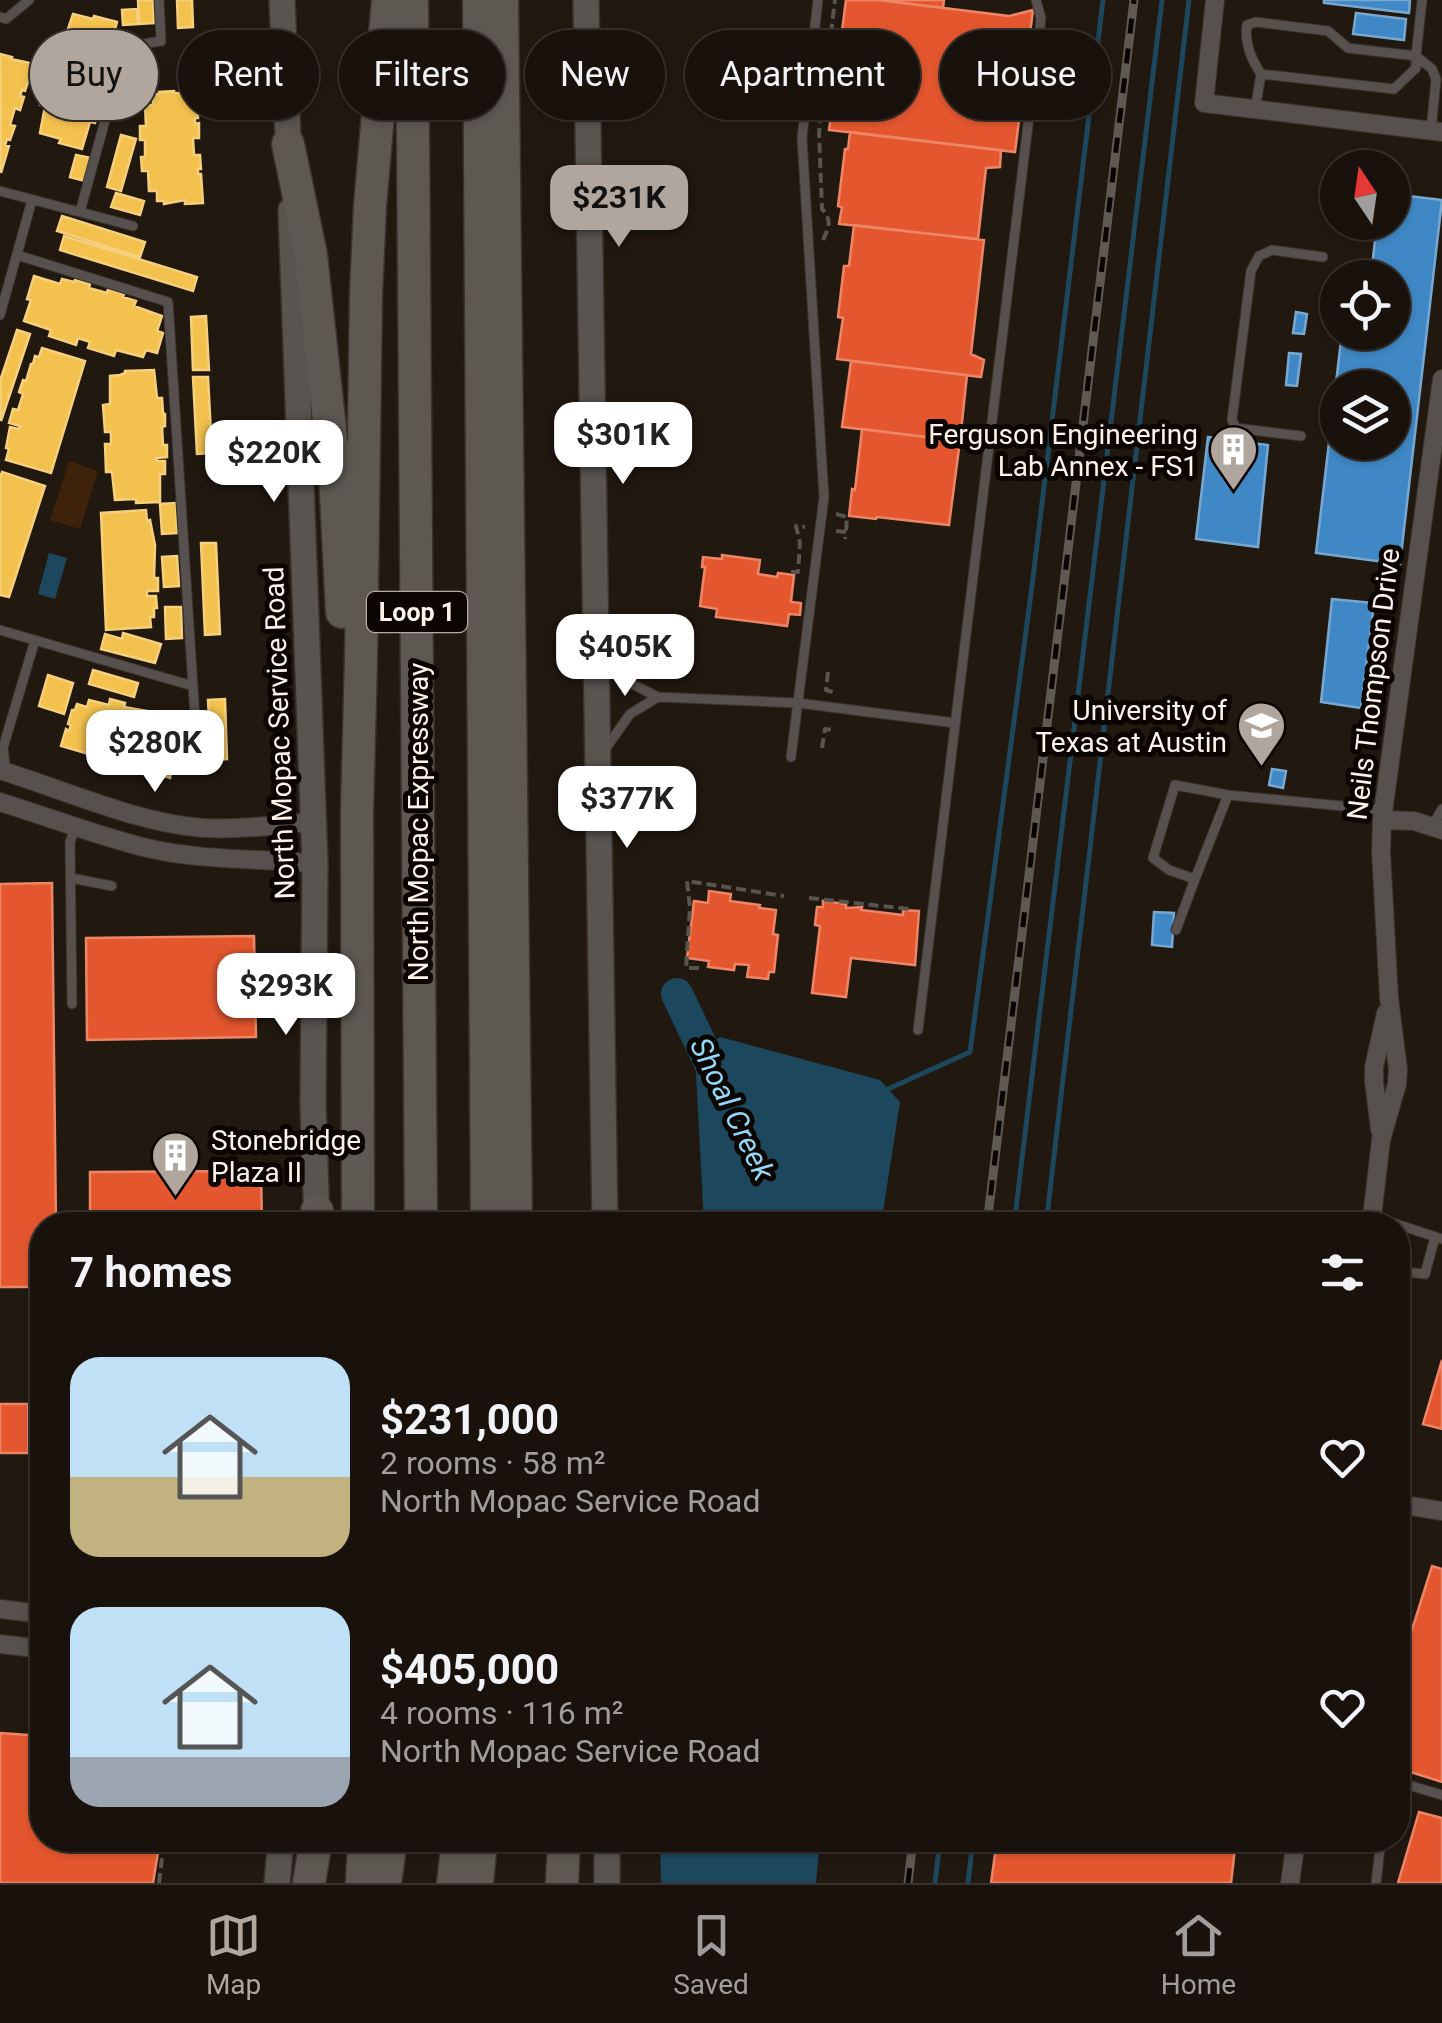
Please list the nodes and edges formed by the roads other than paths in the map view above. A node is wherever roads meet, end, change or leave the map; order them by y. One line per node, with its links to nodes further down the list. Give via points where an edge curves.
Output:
1 (29, 0): 14 (lane)
2 (160, 0): 22 (lane, via 161,41 125,47)
3 (282, 0): 19 (main road, North Mopac Service Road)
4 (388, 0): 42 (highway, via 366,293)
5 (412, 0): 57 (highway, North Mopac Expressway / Loop 1)
6 (432, 0): 58 (highway)
7 (479, 0): 59 (highway)
8 (502, 0): 60 (highway, Loop 1)
9 (586, 0): 30 (main road)
10 (818, 0): 34 (lane, via 802,138 824,496)
11 (1036, 0): 35 (lane, via 1042,18)
12 (1215, 0): 17 (street, via 1204,103)
13 (1422, 0): 15 (lane)
14 (0, 18)
15 (1416, 56): 16 (lane, via 1416,68 1394,89); 16 (lane, via 1348,48 1328,31 1256,22 1246,34); 18 (lane, via 1436,79)
16 (1260, 74): 17 (lane)
17 (1256, 110): 18 (street)
18 (1436, 132)
19 (288, 144): 42 (highway, via 312,254 335,474); 45 (main road, North Mopac Service Road)
20 (0, 192): 21 (lane)
21 (32, 200): 22 (lane); 24 (lane)
22 (80, 212): 23 (lane)
23 (134, 226)
24 (17, 255): 26 (lane); 32 (lane, via 168,302)
25 (1323, 256): 28 (lane, via 1272,250 1260,256 1252,272 1232,420 1236,428)
26 (0, 315)
27 (1442, 379): 44 (street, Neils Thompson Drive)
28 (1301, 436)
29 (0, 630): 31 (lane)
30 (598, 639): 33 (lane, via 624,680); 37 (main road)
31 (35, 640): 32 (lane); 39 (lane, via 3,748)
32 (193, 686): 36 (lane)
33 (658, 697): 34 (lane); 37 (lane, via 630,714)
34 (798, 704): 35 (lane); 38 (lane)
35 (955, 723): 54 (lane)
36 (197, 748)
37 (598, 758): 61 (main road)
38 (791, 758)
39 (2, 777): 45 (street, via 176,824)
40 (1228, 795): 44 (lane); 50 (lane); 50 (lane, via 1175,786 1153,858)
41 (0, 802): 46 (street)
42 (357, 810): 56 (highway)
43 (1442, 810): 47 (lane)
44 (1383, 815): 47 (street); 62 (street, Neils Thompson Drive, via 1389,998 1374,1067 1382,1140)
45 (312, 822): 48 (main road, North Mopac Service Road)
46 (76, 826): 48 (street, via 204,858); 49 (lane)
47 (1437, 828)
48 (315, 864): 55 (main road, North Mopac Service Road)
49 (70, 878): 51 (lane); 53 (lane)
50 (1196, 879): 52 (lane)
51 (112, 886)
52 (1176, 930)
53 (72, 1004)
54 (918, 1030)
55 (318, 1212)
56 (358, 1212)
57 (421, 1212)
58 (440, 1212)
59 (487, 1212)
60 (516, 1212)
61 (606, 1212)
62 (1372, 1212)
63 (1410, 1231): 64 (lane)
64 (1439, 1238): 65 (lane, via 1425,1274)
65 (1410, 1272)
66 (1410, 1506): 67 (street)
67 (1442, 1510)
68 (0, 1609): 69 (street)
69 (30, 1613)
70 (0, 1644): 71 (street)
71 (30, 1648)
72 (1410, 1786): 73 (lane)
73 (1442, 1795)
74 (280, 1852): 86 (main road)
75 (314, 1852): 87 (highway)
76 (363, 1852): 88 (highway)
77 (389, 1852): 89 (highway)
78 (409, 1852): 90 (highway)
79 (457, 1852): 91 (highway)
80 (480, 1852): 92 (highway)
81 (550, 1852): 93 (highway)
82 (563, 1852): 94 (highway)
83 (607, 1852): 95 (main road)
84 (1294, 1852): 96 (street)
85 (1380, 1852): 97 (lane)
86 (277, 1883)
87 (309, 1883)
88 (362, 1883)
89 (385, 1883)
90 (406, 1883)
91 (453, 1883)
92 (477, 1883)
93 (551, 1883)
94 (562, 1883)
95 (607, 1883)
96 (1290, 1883)
97 (1376, 1883)

